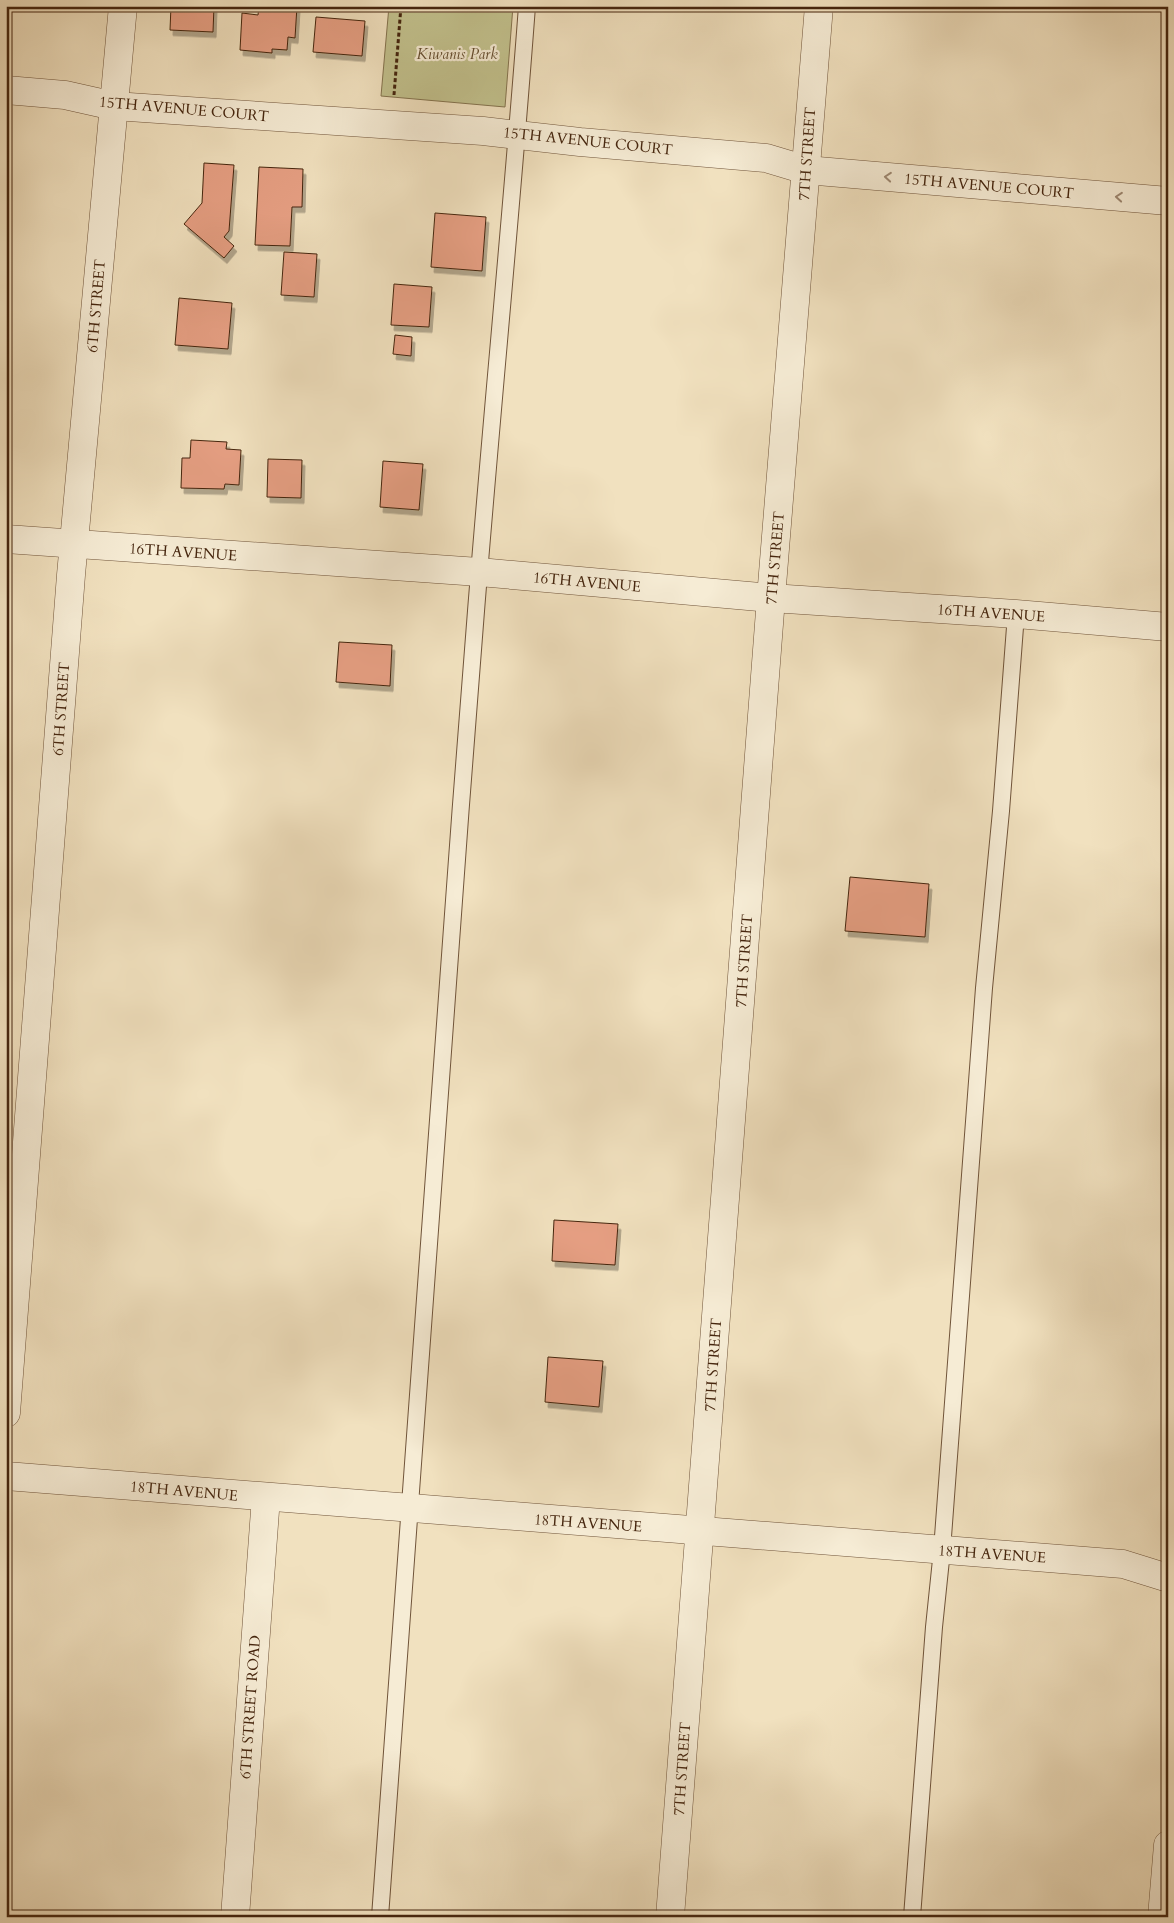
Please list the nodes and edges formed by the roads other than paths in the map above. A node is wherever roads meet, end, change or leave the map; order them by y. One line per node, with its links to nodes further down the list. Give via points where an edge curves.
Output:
1 (123, 6): 5 (street, 6TH STREET)
2 (527, 6): 6 (lane)
3 (819, 6): 7 (street, 7TH STREET)
4 (6, 90): 5 (street, 15TH AVENUE COURT, via 65,95)
5 (114, 106): 6 (street, 15TH AVENUE COURT); 10 (street, 6TH STREET)
6 (518, 134): 7 (street, 15TH AVENUE COURT, via 766,158); 11 (lane)
7 (806, 170): 8 (street, 15TH AVENUE COURT, one-way to 7); 12 (street, 7TH STREET)
8 (1168, 201)
9 (6, 539): 10 (street, 16TH AVENUE)
10 (74, 545): 11 (street, 16TH AVENUE); 15 (street, 6TH STREET)
11 (480, 572): 12 (street, 16TH AVENUE); 18 (lane)
12 (771, 598): 13 (street, 16TH AVENUE); 19 (street, 7TH STREET)
13 (1016, 614): 14 (street, 16TH AVENUE); 20 (lane)
14 (1168, 627)
15 (6, 1413)
16 (6, 1476): 17 (street, 18TH AVENUE)
17 (266, 1498): 18 (street, 18TH AVENUE); 23 (street, 6TH STREET ROAD)
18 (408, 1509): 19 (street, 18TH AVENUE); 24 (lane)
19 (700, 1531): 20 (street, 18TH AVENUE); 25 (street, 7TH STREET)
20 (942, 1550): 21 (street, 18TH AVENUE, via 1123,1564); 26 (lane)
21 (1168, 1578)
22 (1168, 1845): 27 (street)
23 (235, 1917)
24 (380, 1917)
25 (670, 1917)
26 (912, 1917)
27 (1162, 1917)

